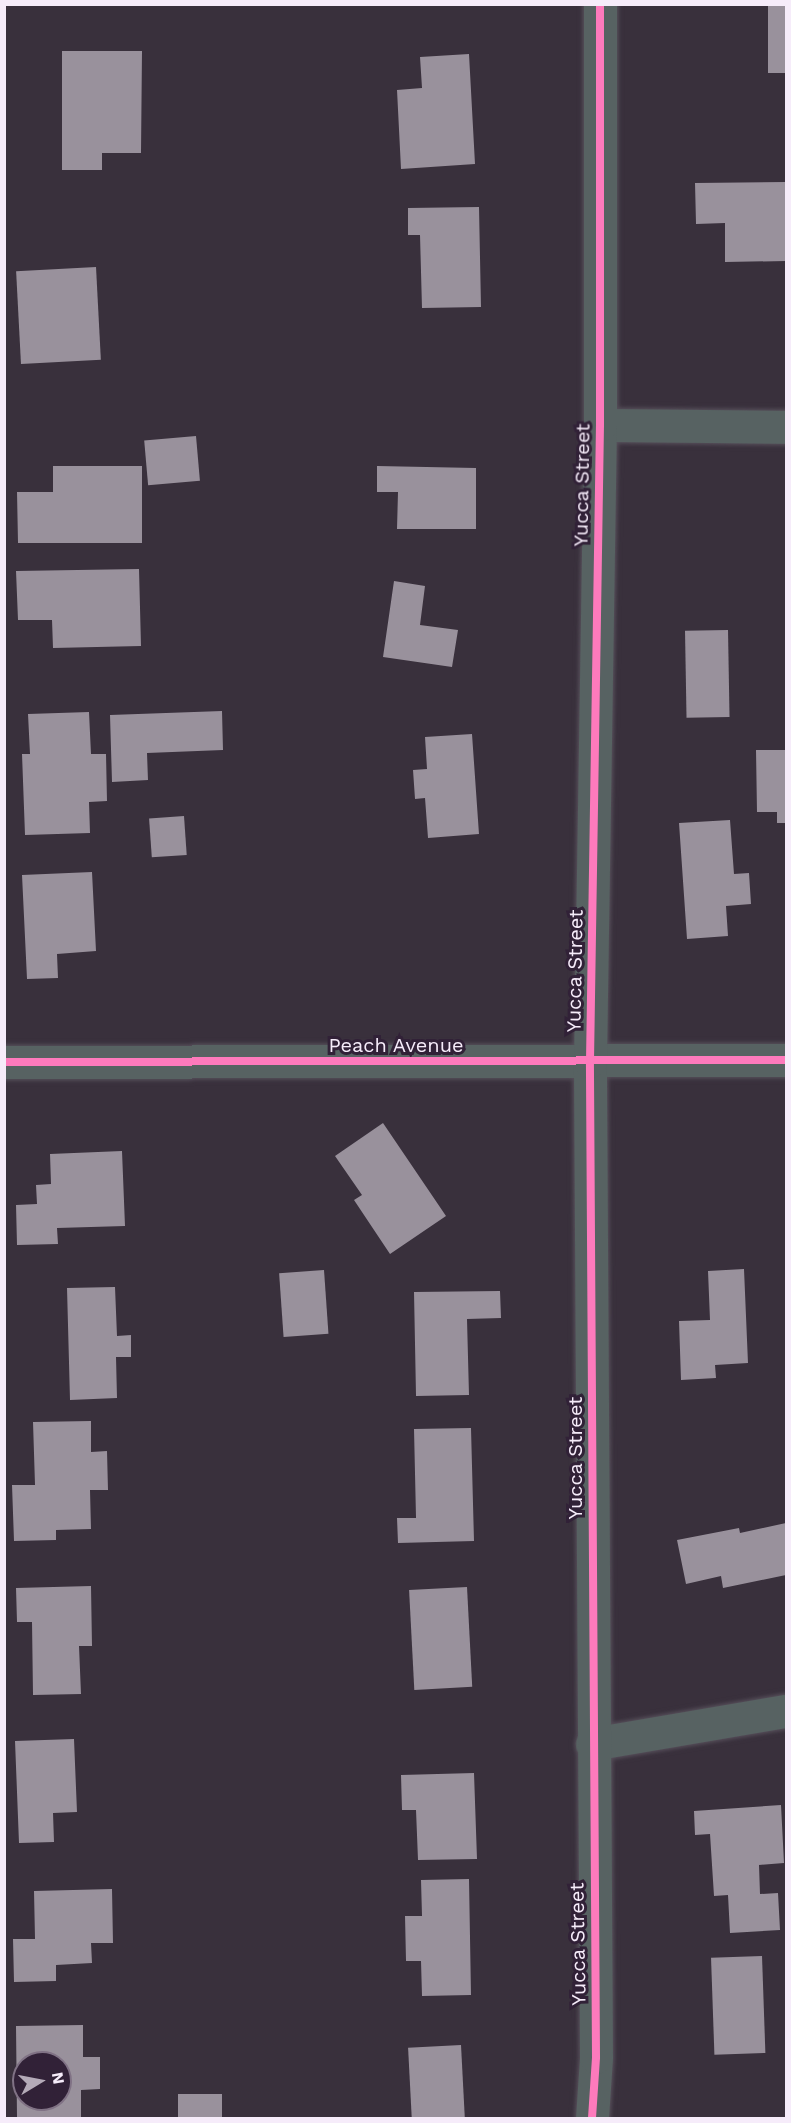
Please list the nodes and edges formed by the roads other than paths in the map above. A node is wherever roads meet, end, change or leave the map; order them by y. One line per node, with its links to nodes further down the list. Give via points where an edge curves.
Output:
1 (600, 4): 2 (street, Yucca Street)
2 (600, 425): 3 (street); 5 (street, Yucca Street)
3 (786, 427)
4 (786, 1060): 5 (street, Peach Avenue)
5 (590, 1061): 6 (street, Peach Avenue); 8 (street, Yucca Street)
6 (4, 1062)
7 (786, 1711): 8 (street)
8 (592, 1744): 9 (street, Yucca Street, via 596,2057)
9 (592, 2118)

